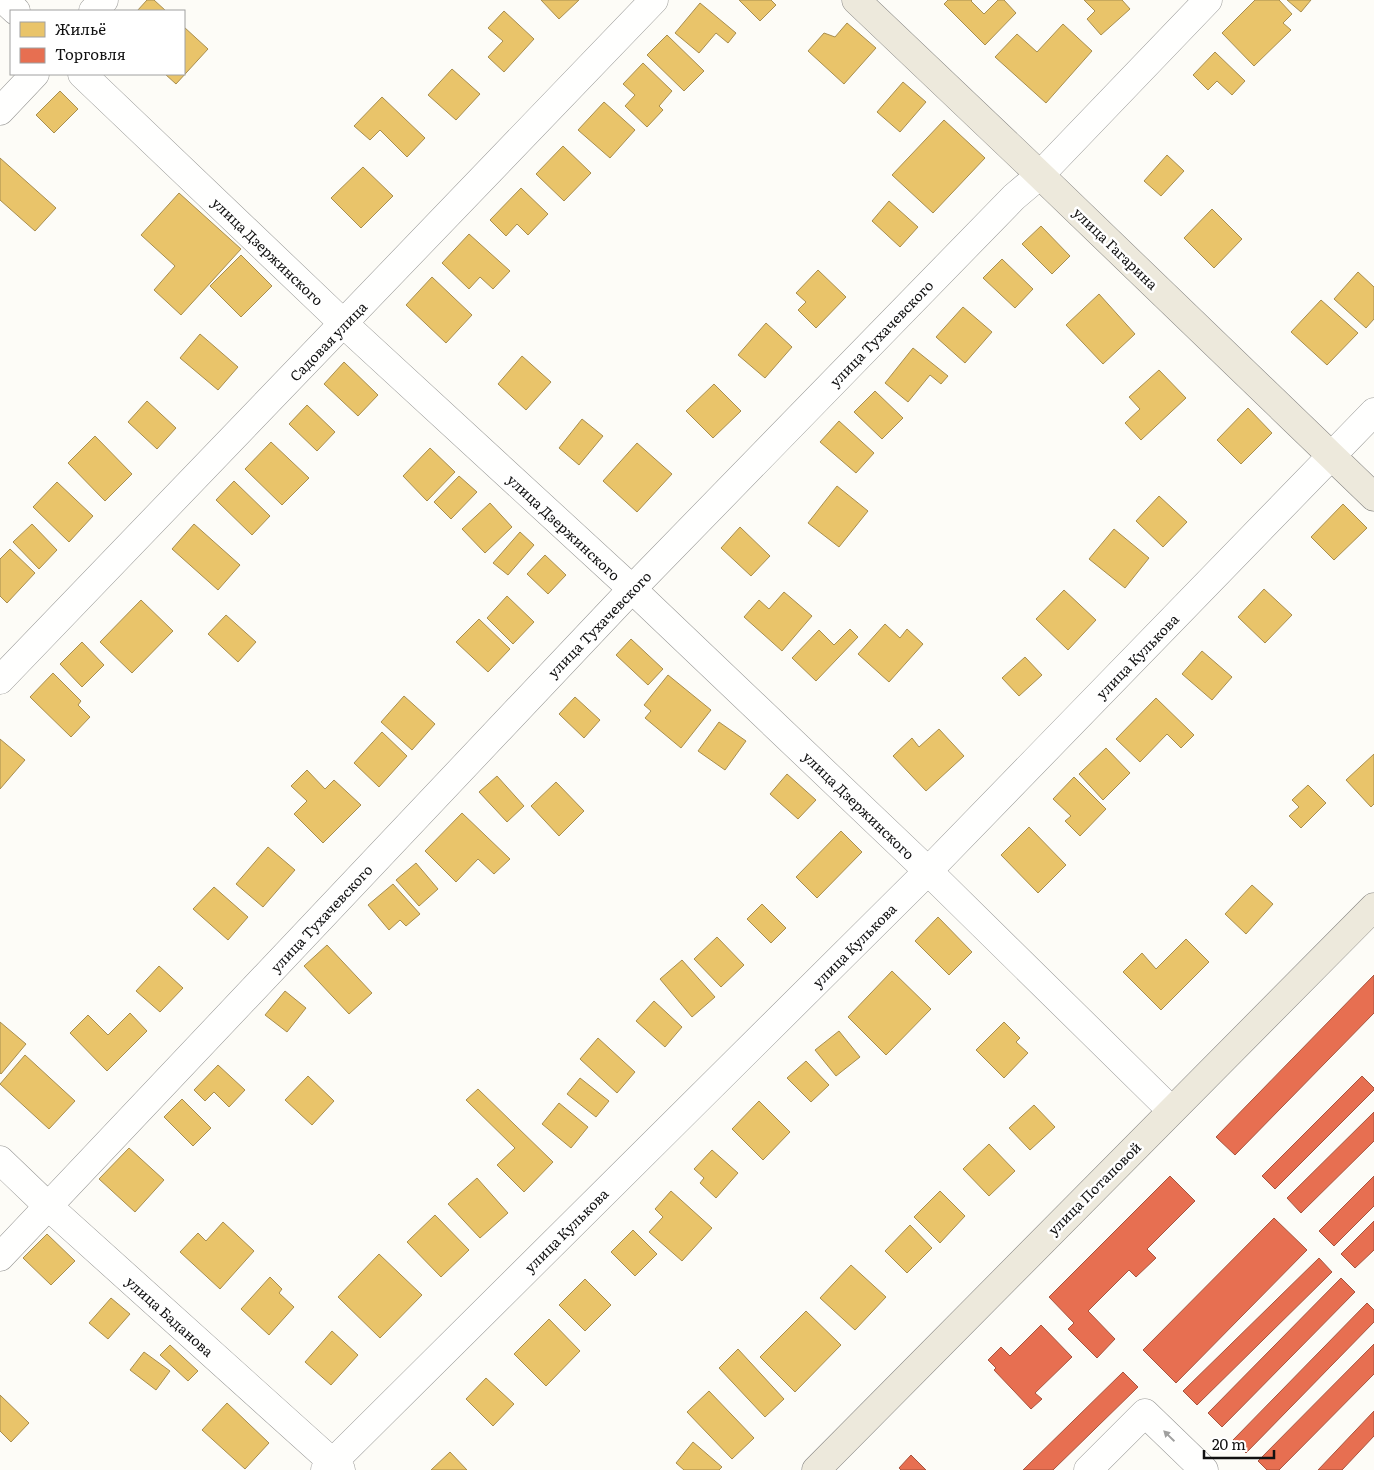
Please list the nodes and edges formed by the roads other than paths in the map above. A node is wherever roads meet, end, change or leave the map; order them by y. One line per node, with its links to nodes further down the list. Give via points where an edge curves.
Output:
1 (4, 0): 6 (street)
2 (104, 0): 7 (street)
3 (654, 0): 12 (street, Садовая улица)
4 (856, 0): 11 (main road, улица Гагарина)
5 (1208, 0): 11 (street, улица Тухачевского)
6 (15, 10)
7 (94, 10)
8 (34, 75): 10 (street)
9 (83, 75): 12 (street, улица Дзержинского)
10 (0, 111)
11 (1040, 175): 14 (main road, улица Гагарина); 16 (street, улица Тухачевского, via 1014,197)
12 (344, 324): 16 (street, улица Дзержинского); 17 (street, Садовая улица)
13 (1374, 412): 14 (street, улица Кулькова)
14 (1330, 456): 15 (main road, улица Гагарина); 18 (street, улица Кулькова)
15 (1374, 497)
16 (632, 589): 18 (street, улица Дзержинского); 22 (street, улица Тухачевского)
17 (0, 680)
18 (928, 871): 20 (street, улица Дзержинского); 24 (street, улица Кулькова)
19 (1374, 907): 20 (main road, улица Потаповой)
20 (1172, 1110): 25 (main road, улица Потаповой)
21 (0, 1160): 22 (street, улица Баданова)
22 (49, 1207): 23 (street, улица Тухачевского); 24 (street, улица Баданова)
23 (0, 1257)
24 (333, 1467)
25 (816, 1470)
26 (1088, 1470): 27 (street, one-way to 26, via 1146,1413)
27 (1204, 1470)

